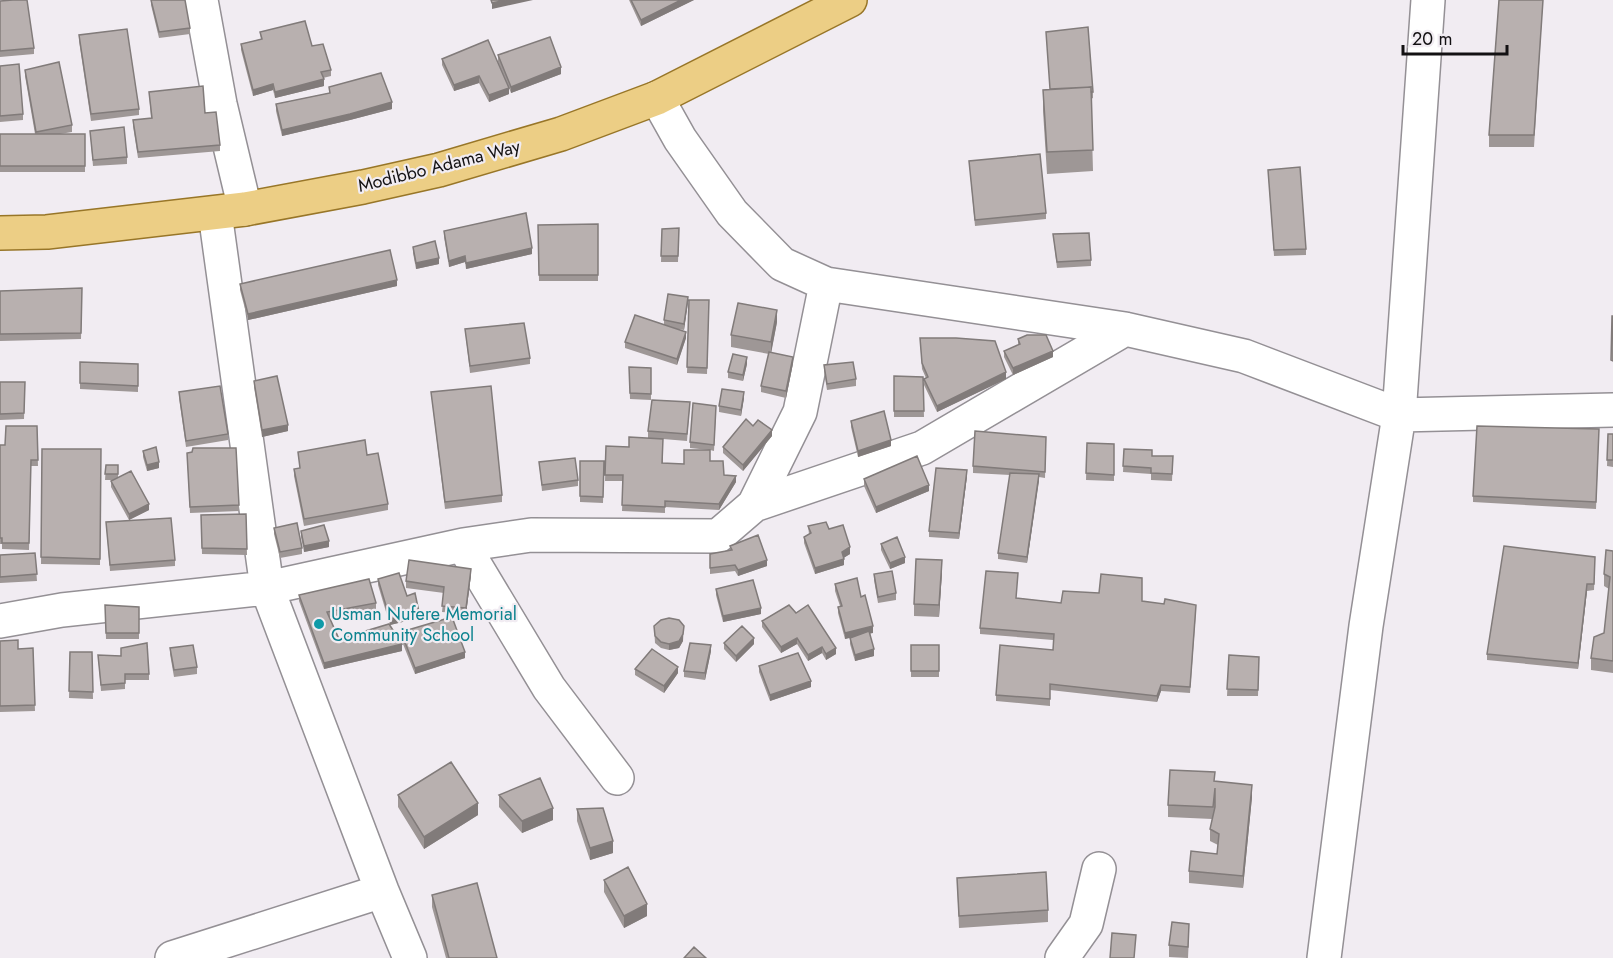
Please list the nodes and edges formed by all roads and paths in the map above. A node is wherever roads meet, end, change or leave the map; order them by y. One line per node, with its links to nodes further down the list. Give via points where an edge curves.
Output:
1 (201, 0): 5 (street, via 220,104)
2 (850, 0): 4 (main road, Modibbo Adama Way)
3 (1428, 0): 10 (street)
4 (657, 98): 5 (main road, Modibbo Adama Way, via 561,134 439,170); 7 (street, via 680,139 732,213 782,264)
5 (230, 211): 6 (main road, Modibbo Adama Way, via 47,232); 13 (street)
6 (0, 233)
7 (826, 284): 8 (street); 11 (street, via 800,412)
8 (1125, 329): 10 (street, via 1244,356); 11 (street, via 922,448)
9 (1613, 410): 10 (street)
10 (1399, 415): 21 (street, via 1366,626)
11 (754, 506): 12 (street, via 718,536 531,535)
12 (463, 545): 13 (street); 15 (street, via 549,688)
13 (267, 588): 14 (street, via 62,610); 17 (street)
14 (0, 621)
15 (617, 778)
16 (1099, 869): 20 (street, via 1086,924)
17 (382, 891): 18 (street); 19 (street)
18 (172, 958)
19 (410, 958)
20 (1062, 958)
21 (1324, 958)

